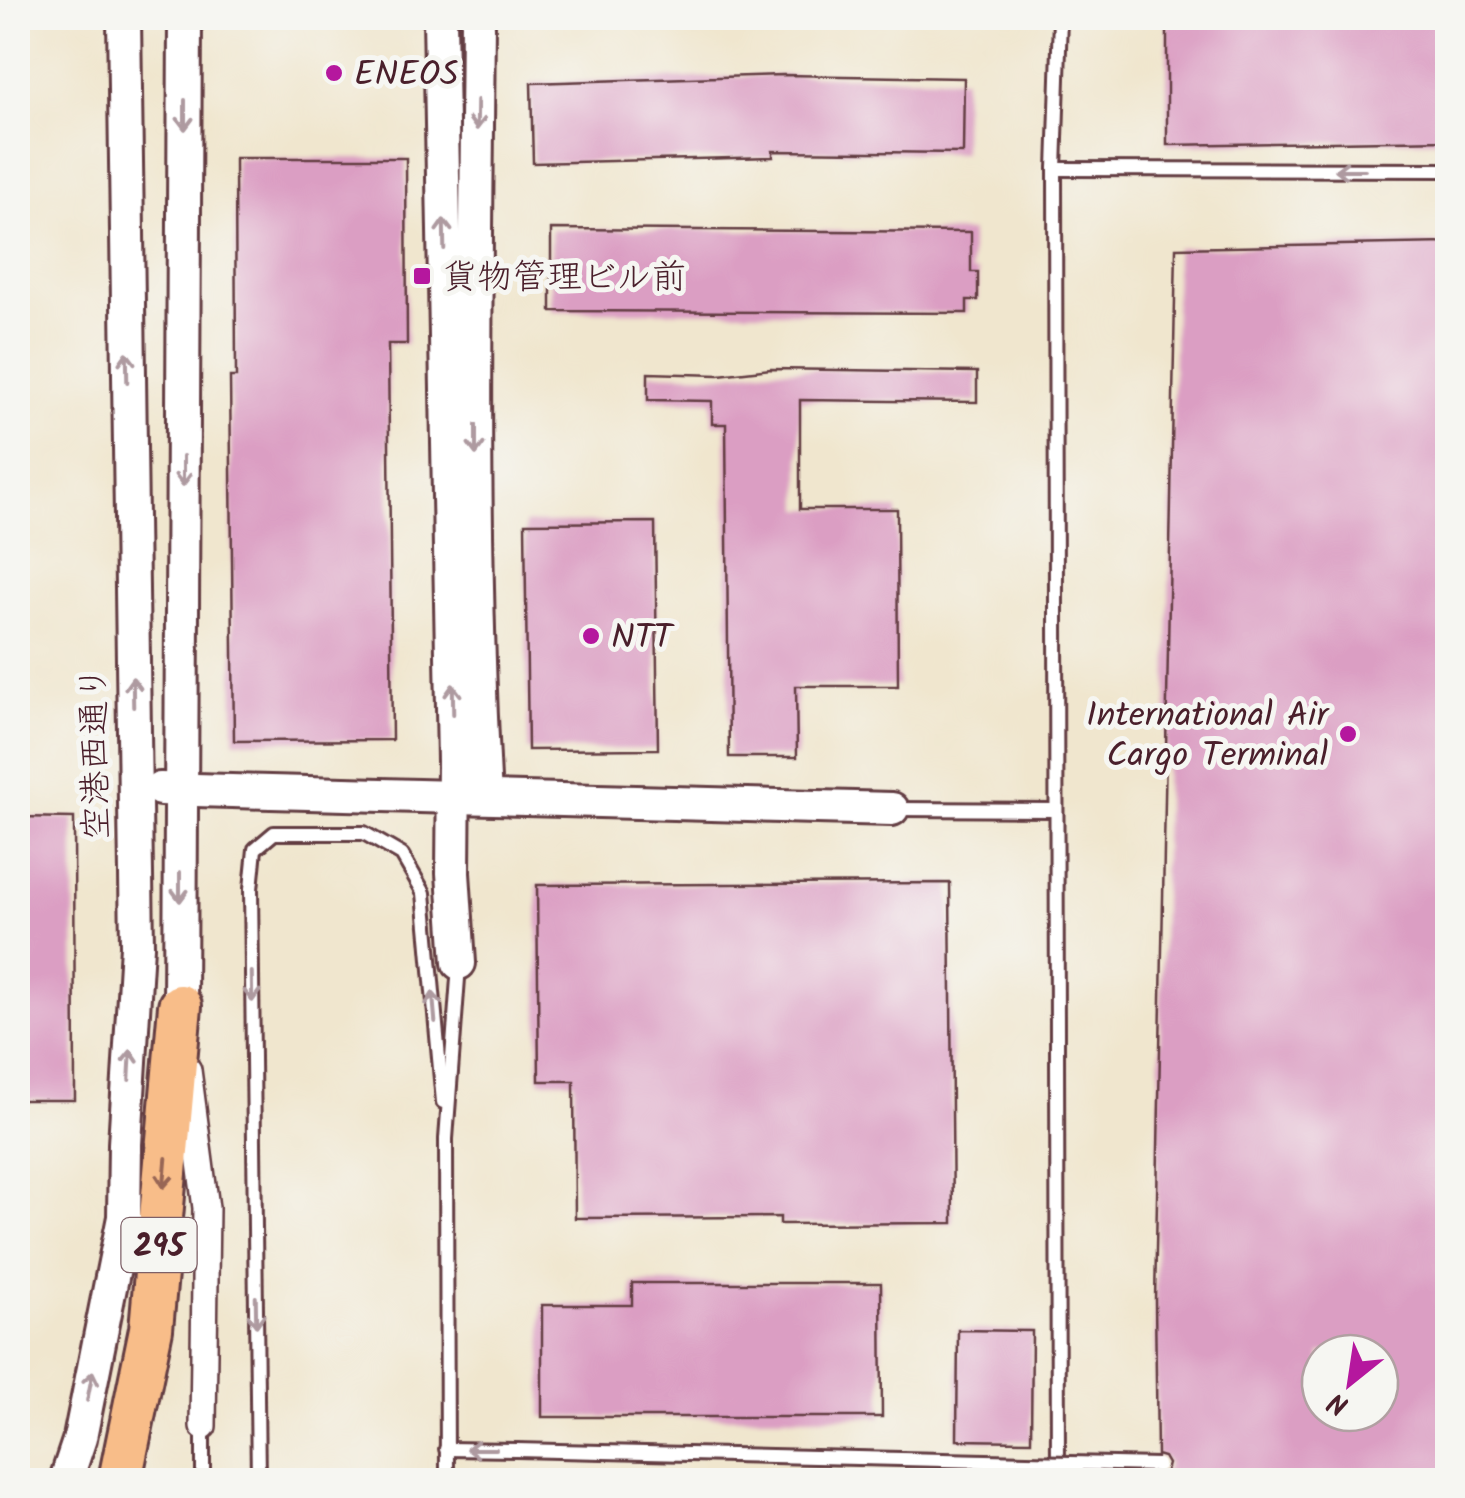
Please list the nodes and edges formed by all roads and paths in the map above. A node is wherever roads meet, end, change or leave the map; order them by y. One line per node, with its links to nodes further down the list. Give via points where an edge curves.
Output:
1 (124, 18): 8 (street, 空港西通り, one-way to 1)
2 (185, 18): 9 (street, one-way to 9)
3 (440, 18): 10 (street, one-way to 3)
4 (478, 18): 10 (street, one-way to 10)
5 (1060, 18): 6 (lane)
6 (1054, 169): 7 (lane, one-way to 6); 12 (lane)
7 (1448, 170)
8 (136, 789): 9 (street); 19 (street, 空港西通り, one-way to 8, via 124,1217 137,946)
9 (180, 790): 10 (street); 14 (street, one-way to 14)
10 (470, 797): 11 (street); 13 (street, via 453,873)
11 (892, 809): 12 (lane)
12 (1056, 810): 24 (lane)
13 (459, 962): 15 (lane)
14 (180, 1006): 16 (street, via 206,1208); 20 (highway, 295, one-way to 20, via 152,1329)
15 (446, 1139): 17 (lane); 22 (lane, one-way to 22, bridge, via 424,893 402,855 364,833 274,833 254,850 251,890)
16 (202, 1426): 21 (lane)
17 (446, 1449): 18 (lane, one-way to 17, bridge); 23 (lane)
18 (1158, 1465)
19 (66, 1480)
20 (120, 1480)
21 (203, 1480)
22 (258, 1480)
23 (447, 1480)
24 (1058, 1480)

